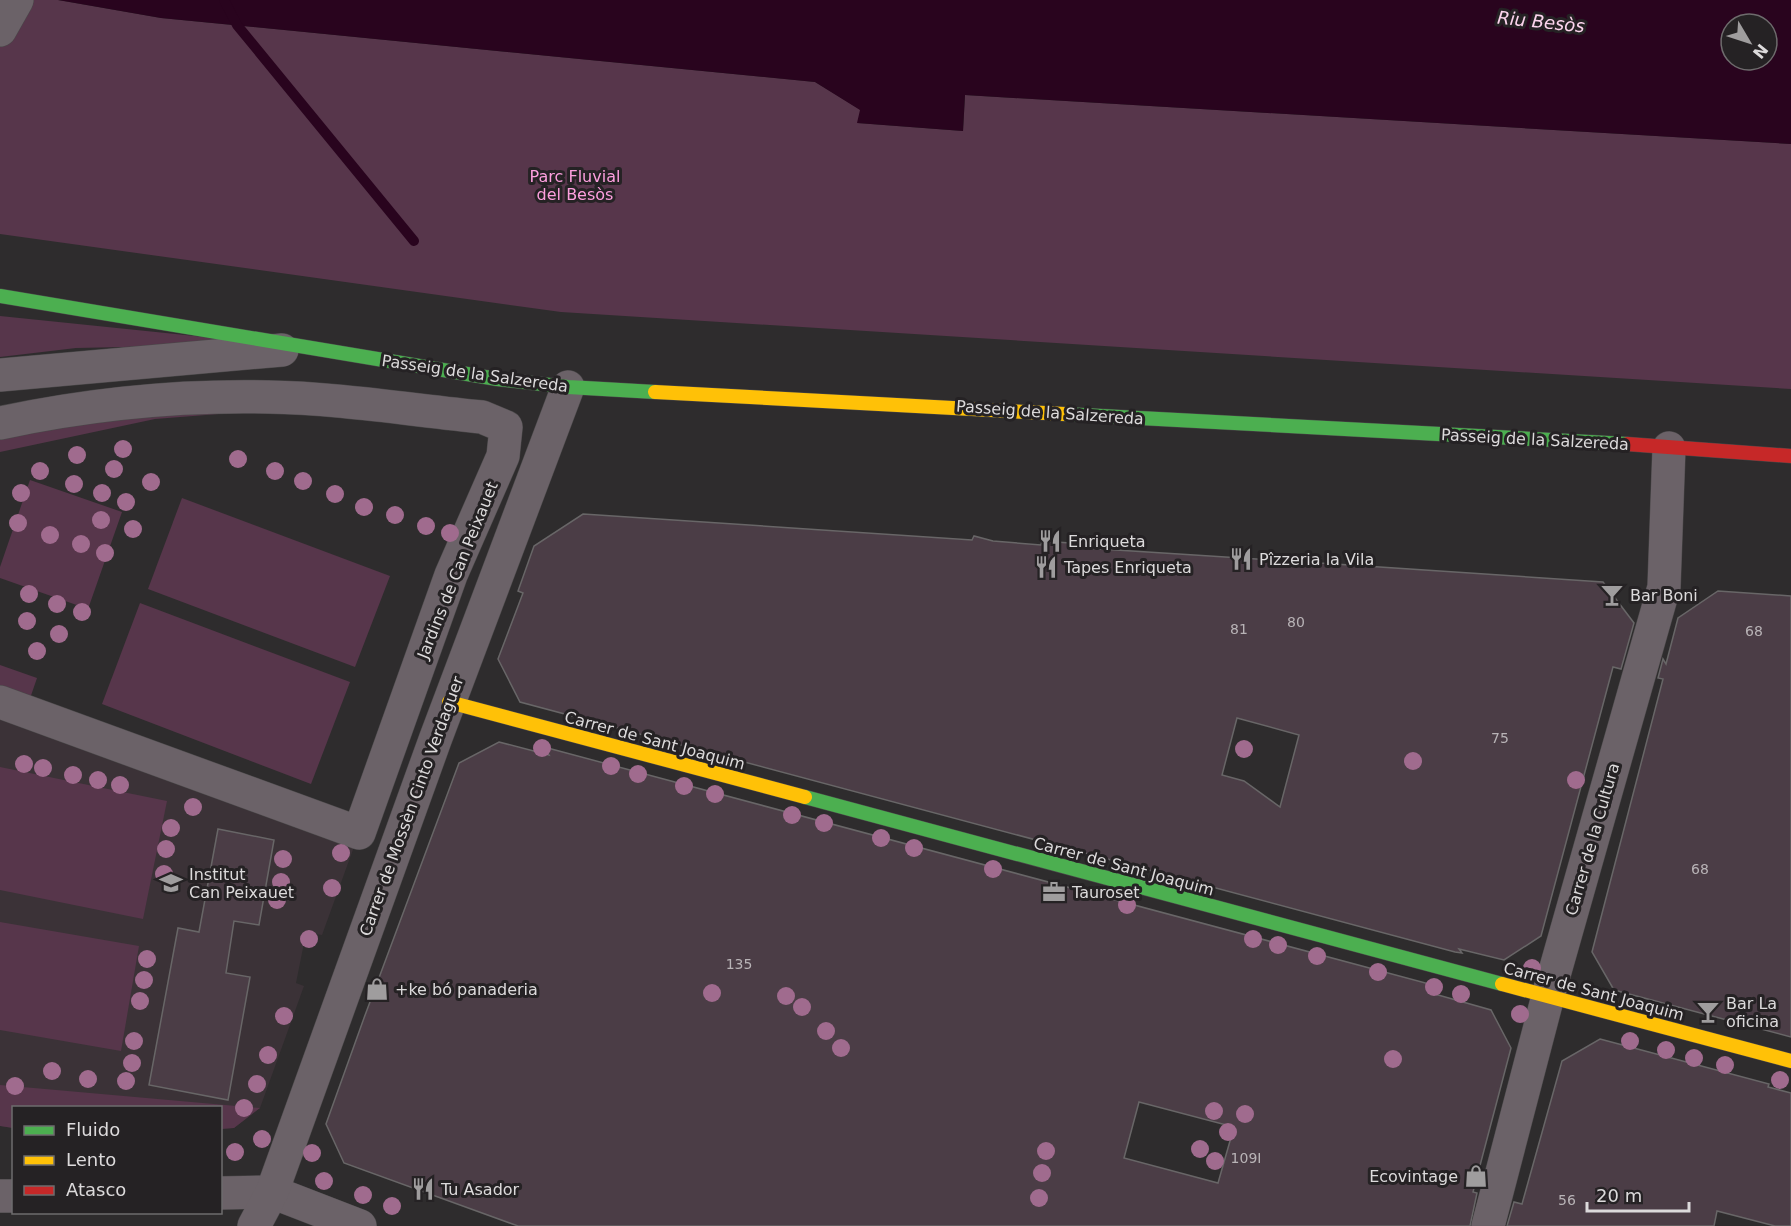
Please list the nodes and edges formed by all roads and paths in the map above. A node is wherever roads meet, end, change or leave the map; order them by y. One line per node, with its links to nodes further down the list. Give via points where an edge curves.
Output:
1 (17, 0): 2 (street)
2 (0, 30)
3 (0, 296): 4 (street, Passeig de la Salzereda)
4 (311, 348): 5 (street, Passeig de la Salzereda); 6 (street, Passeig de la Salzereda)
5 (0, 375)
6 (568, 387): 8 (street, Passeig de la Salzereda); 11 (street, Carrer de Mossèn Cinto Verdaguer)
7 (0, 423): 10 (street, Jardins de Can Peixauet, via 64,409 154,398 269,397 482,417 506,427 503,456 451,575 359,833)
8 (1669, 448): 9 (street, Passeig de la Salzereda); 12 (street, Carrer de la Cultura, via 1664,587)
9 (1791, 456)
10 (0, 702)
11 (449, 702): 12 (street, Carrer de Sant Joaquim); 14 (street, Carrer de Mossèn Cinto Verdaguer)
12 (1548, 996): 13 (street, Carrer de Sant Joaquim); 18 (street, Carrer de la Cultura)
13 (1791, 1061)
14 (272, 1192): 15 (street); 16 (street, Carrer de Mossèn Cinto Verdaguer); 17 (street)
15 (222, 1193)
16 (254, 1226)
17 (360, 1226)
18 (1488, 1226)

